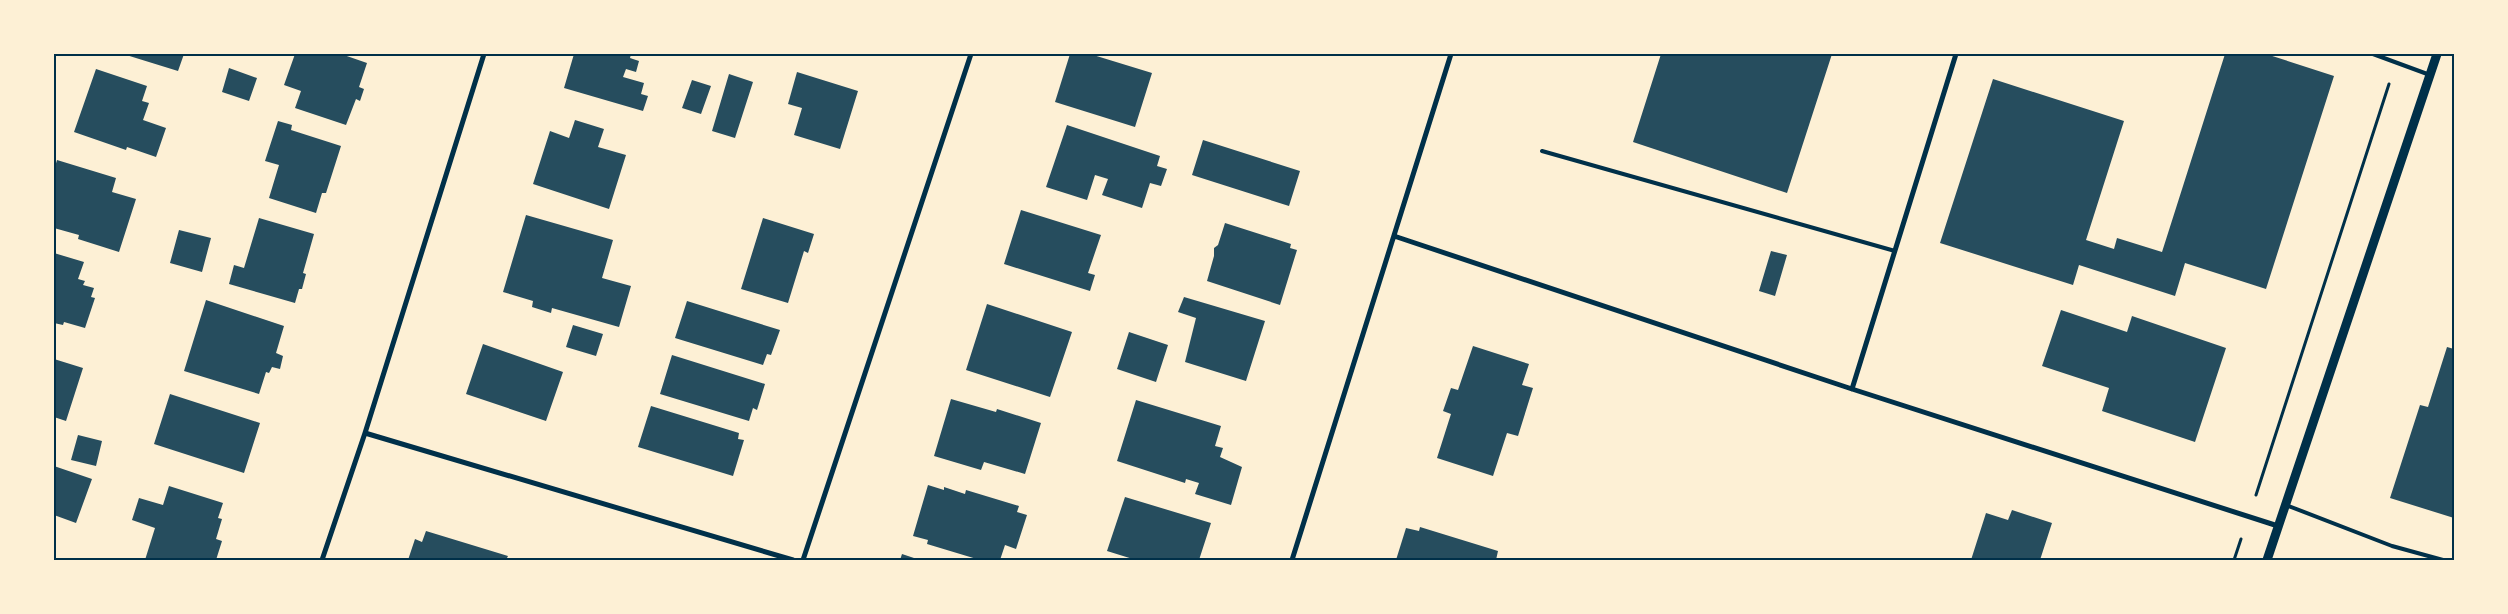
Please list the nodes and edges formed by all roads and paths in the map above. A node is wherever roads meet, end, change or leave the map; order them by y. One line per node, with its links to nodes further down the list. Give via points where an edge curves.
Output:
1 (484, 54): 13 (street)
2 (971, 54): 19 (street)
3 (1451, 54): 10 (street)
4 (1956, 54): 11 (street)
5 (2373, 54): 7 (lane)
6 (2437, 54): 8 (street)
7 (2396, 62): 8 (lane); 15 (path)
8 (2430, 75): 14 (street)
9 (1542, 151): 11 (lane)
10 (1394, 236): 12 (street); 20 (street)
11 (1895, 251): 12 (street)
12 (1852, 389): 15 (street)
13 (365, 433): 17 (street); 18 (street)
14 (2286, 505): 16 (street); 23 (lane, via 2392,546)
15 (2248, 517): 16 (street); 21 (path)
16 (2278, 526): 22 (street)
17 (322, 560)
18 (793, 560)
19 (804, 560)
20 (1292, 560)
21 (2234, 560)
22 (2268, 560)
23 (2443, 560)

